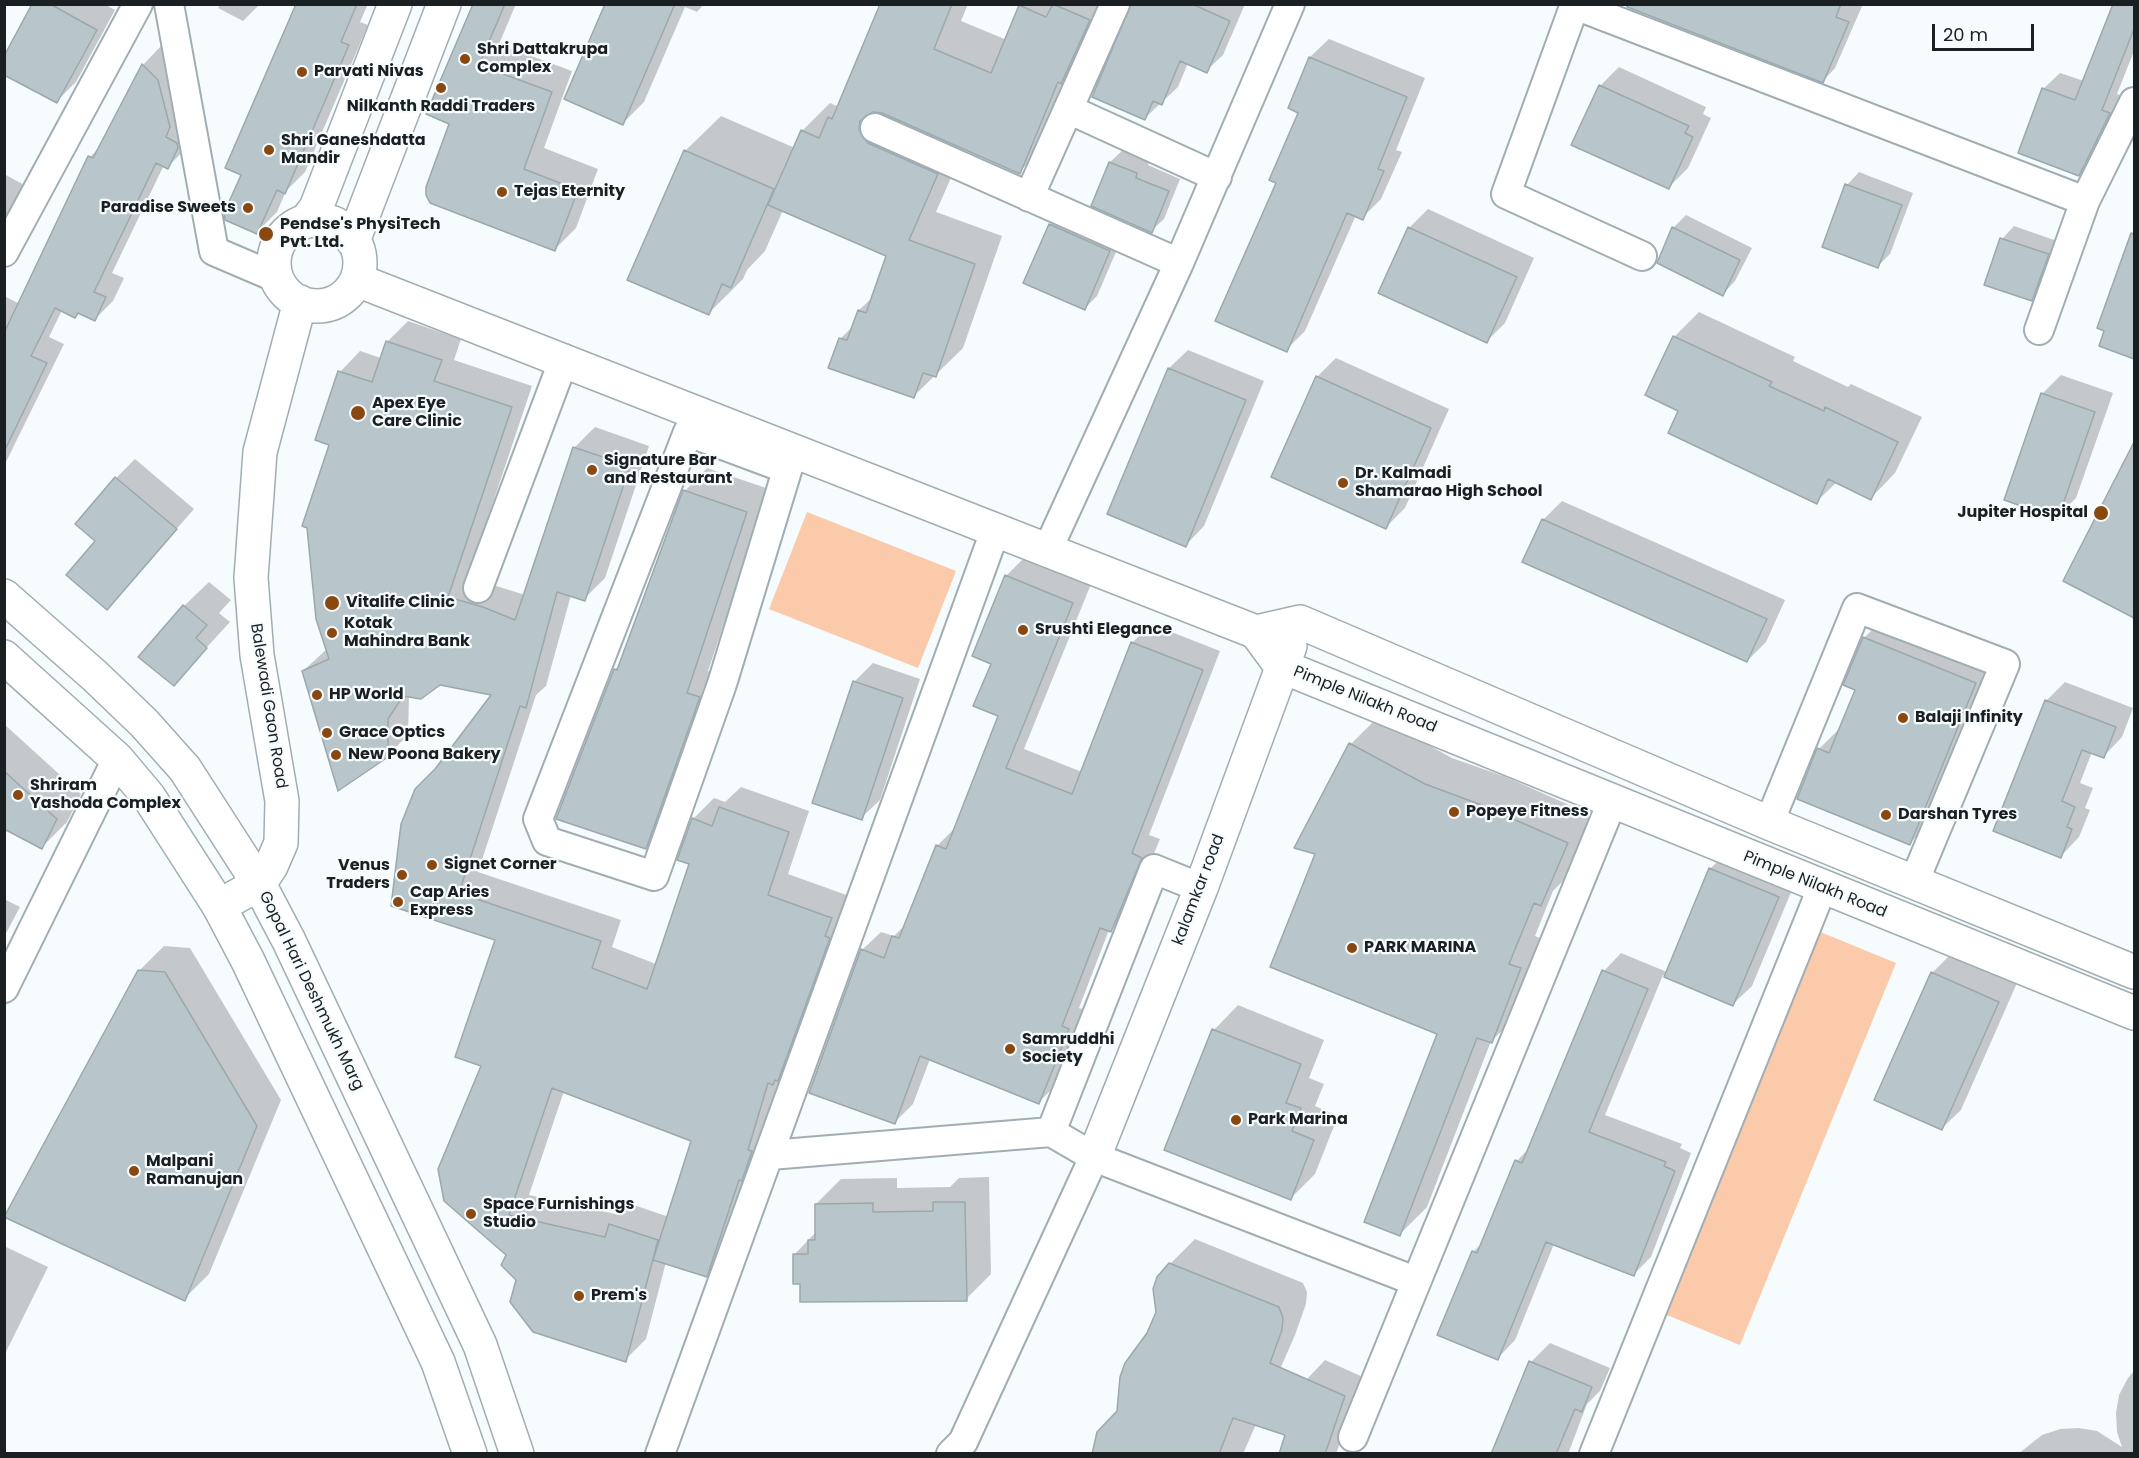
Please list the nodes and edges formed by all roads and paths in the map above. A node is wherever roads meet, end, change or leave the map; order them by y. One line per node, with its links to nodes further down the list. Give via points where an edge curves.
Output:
1 (138, 4): 16 (street)
2 (169, 4): 19 (street, via 214,251)
3 (395, 4): 14 (main road, via 316,208)
4 (444, 4): 15 (main road)
5 (1115, 4): 9 (street)
6 (1290, 4): 11 (street)
7 (1575, 5): 13 (street); 17 (street, via 1506,194)
8 (2134, 102): 13 (street)
9 (1068, 109): 11 (street); 12 (street)
10 (875, 128): 12 (street)
11 (1217, 177): 18 (street)
12 (1029, 197): 18 (street)
13 (2085, 201): 22 (street)
14 (306, 221): 15 (main road, via 334,223); 19 (main road, via 287,231 277,245)
15 (353, 241): 20 (main road, via 360,264)
16 (4, 252)
17 (1642, 256)
18 (1179, 264): 26 (street)
19 (277, 278): 21 (main road, via 286,292)
20 (357, 280): 21 (main road, via 347,294 334,302 315,306); 23 (main road)
21 (300, 302): 39 (main road, Balewadi Gaon Road, via 259,464 251,578 257,655 282,801 281,843)
22 (2039, 330)
23 (564, 359): 24 (main road); 27 (street)
24 (790, 460): 24 (street, via 688,432 538,819 547,841 654,876 722,684); 25 (main road)
25 (995, 531): 26 (main road); 47 (street)
26 (1047, 551): 30 (main road)
27 (478, 588)
28 (4, 596): 34 (main road, Gopal Hari Deshmukh Marg, via 144,723)
29 (1300, 622): 30 (main road); 32 (main road, kalamkar road); 37 (main road)
30 (1256, 632): 32 (main road, Pimple Nilakh Road)
31 (4, 657): 33 (main road)
32 (1281, 666): 35 (main road, Pimple Nilakh Road); 40 (main road, kalamkar road)
33 (117, 759): 36 (main road); 44 (street)
34 (196, 784): 36 (main road); 39 (main road, Gopal Hari Deshmukh Marg)
35 (1612, 802): 41 (main road, Pimple Nilakh Road); 49 (street)
36 (164, 819): 42 (main road)
37 (1769, 823): 38 (main road); 38 (street, via 1857,608 2005,664)
38 (1914, 882): 43 (main road)
39 (259, 884): 42 (main road, Balewadi Gaon Road); 52 (main road, Gopal Hari Deshmukh Marg, via 480,1346)
40 (1201, 888): 46 (street, via 1154,869); 48 (main road, kalamkar road)
41 (1822, 888): 45 (main road, Pimple Nilakh Road); 55 (street)
42 (219, 906): 51 (main road, via 438,1362)
43 (2134, 972)
44 (4, 988)
45 (2134, 1013)
46 (1051, 1132): 47 (street); 48 (street)
47 (770, 1155): 53 (street)
48 (1094, 1157): 49 (street); 54 (street, via 963,1442)
49 (1415, 1281): 50 (street)
50 (1353, 1437)
51 (470, 1454)
52 (517, 1454)
53 (660, 1454)
54 (951, 1454)
55 (1594, 1454)

